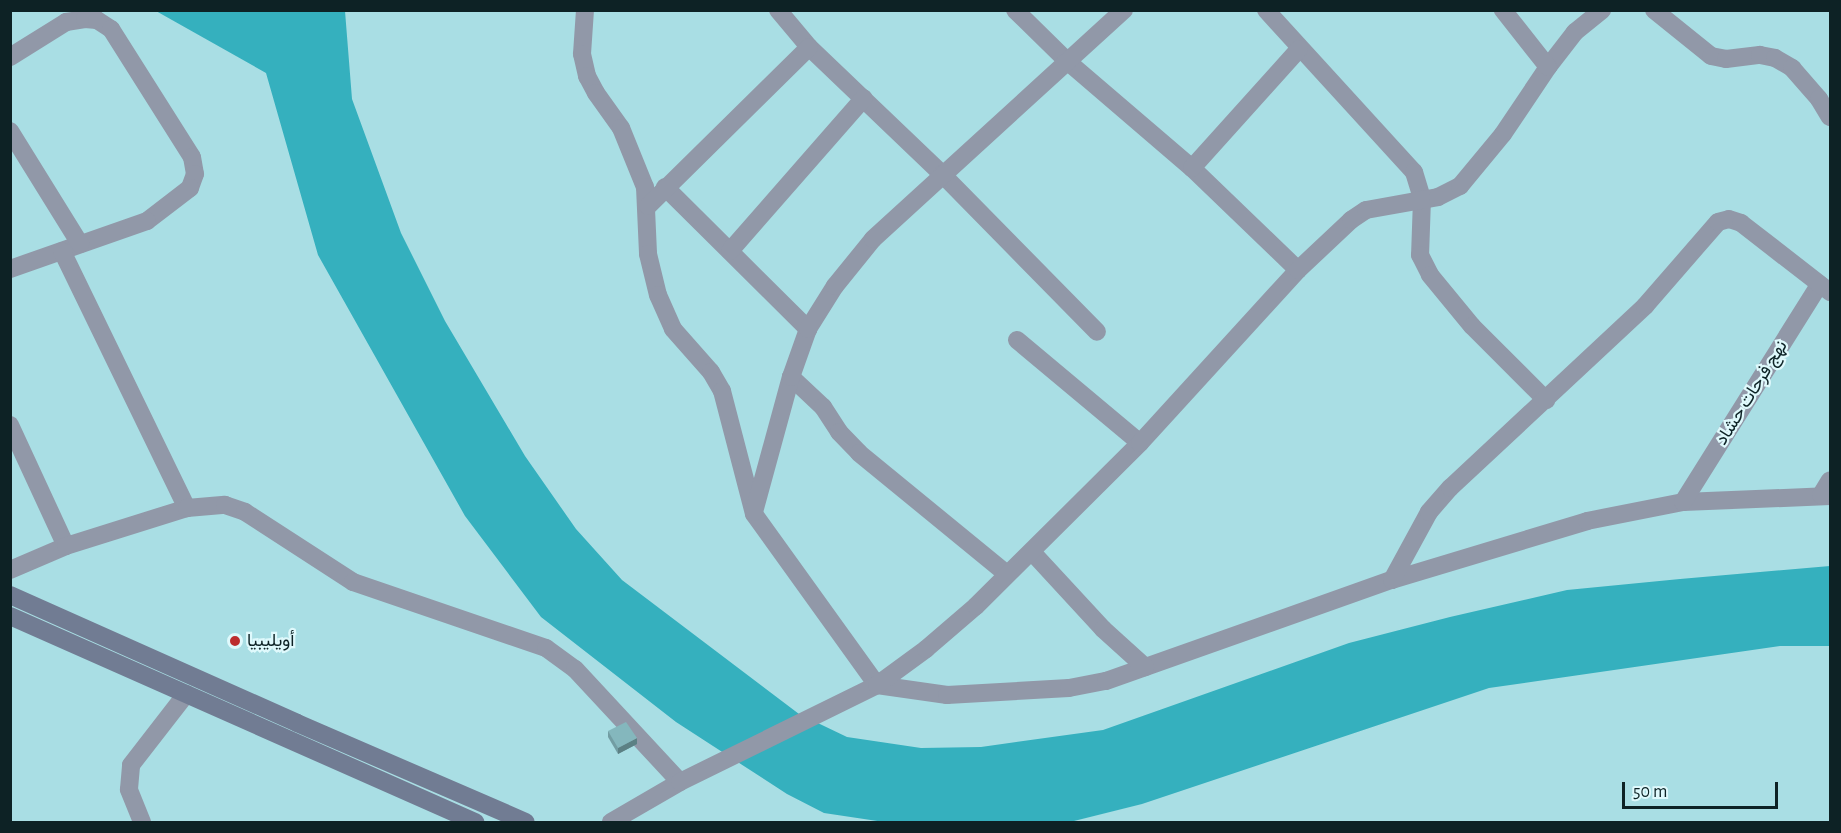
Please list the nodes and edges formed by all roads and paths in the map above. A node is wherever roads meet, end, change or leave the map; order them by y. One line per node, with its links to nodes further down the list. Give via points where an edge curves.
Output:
1 (585, 10): 22 (street, via 582,54 588,76 621,128 645,187)
2 (778, 10): 9 (street)
3 (1016, 10): 12 (street)
4 (1124, 10): 12 (street)
5 (1266, 10): 10 (street)
6 (1503, 10): 13 (street)
7 (1602, 10): 13 (street, via 1575,32)
8 (1654, 10): 14 (street, via 1711,56 1775,58)
9 (809, 47): 15 (street); 20 (street)
10 (1299, 50): 18 (street); 21 (street, via 1414,172)
11 (10, 57): 23 (street, via 66,22 97,20 111,29 192,157 195,174 190,188 170,206 147,221)
12 (1067, 60): 18 (street); 19 (street)
13 (1548, 67): 21 (street, via 1503,134 1460,186)
14 (1825, 96): 16 (street)
15 (864, 98): 19 (street); 25 (street)
16 (1830, 117)
17 (10, 131): 23 (street)
18 (1192, 168): 27 (street)
19 (942, 174): 29 (street, via 873,240 835,286); 30 (street)
20 (664, 187): 22 (street); 25 (street)
21 (1422, 199): 27 (street, via 1366,210); 33 (street, via 1420,255 1430,276 1472,326)
22 (648, 206): 39 (street, via 648,254 658,295 673,329 711,372 722,391)
23 (80, 244): 24 (street)
24 (62, 250): 26 (street); 38 (street)
25 (730, 251): 29 (street)
26 (10, 269)
27 (1298, 270): 35 (street)
28 (1825, 288): 33 (street, via 1741,223 1729,219 1718,222 1645,306); 37 (street, نهج فرحات حشاد)
29 (807, 330): 32 (street)
30 (1097, 332)
31 (1017, 340): 35 (street)
32 (791, 377): 39 (street); 43 (street, via 823,407 859,453)
33 (1546, 400): 44 (street, via 1429,512)
34 (10, 425): 40 (street)
35 (1140, 443): 41 (street)
36 (1827, 490): 37 (street)
37 (1683, 502): 44 (street, via 1587,521)
38 (187, 508): 40 (street); 50 (street, via 225,505 245,512 353,582 546,648 575,669)
39 (754, 514): 48 (street)
40 (66, 546): 42 (street)
41 (1032, 552): 43 (street); 47 (street)
42 (10, 570)
43 (1007, 574): 48 (street, via 926,649)
44 (1392, 580): 47 (street)
45 (10, 595): 53 (main road)
46 (10, 616): 49 (main road)
47 (1144, 667): 48 (street, via 1106,681 1012,692 946,695)
48 (877, 685): 50 (street)
49 (186, 694): 51 (street, via 131,765 129,789); 52 (main road)
50 (680, 782): 54 (street)
51 (142, 822)
52 (475, 822)
53 (526, 822)
54 (611, 822)

